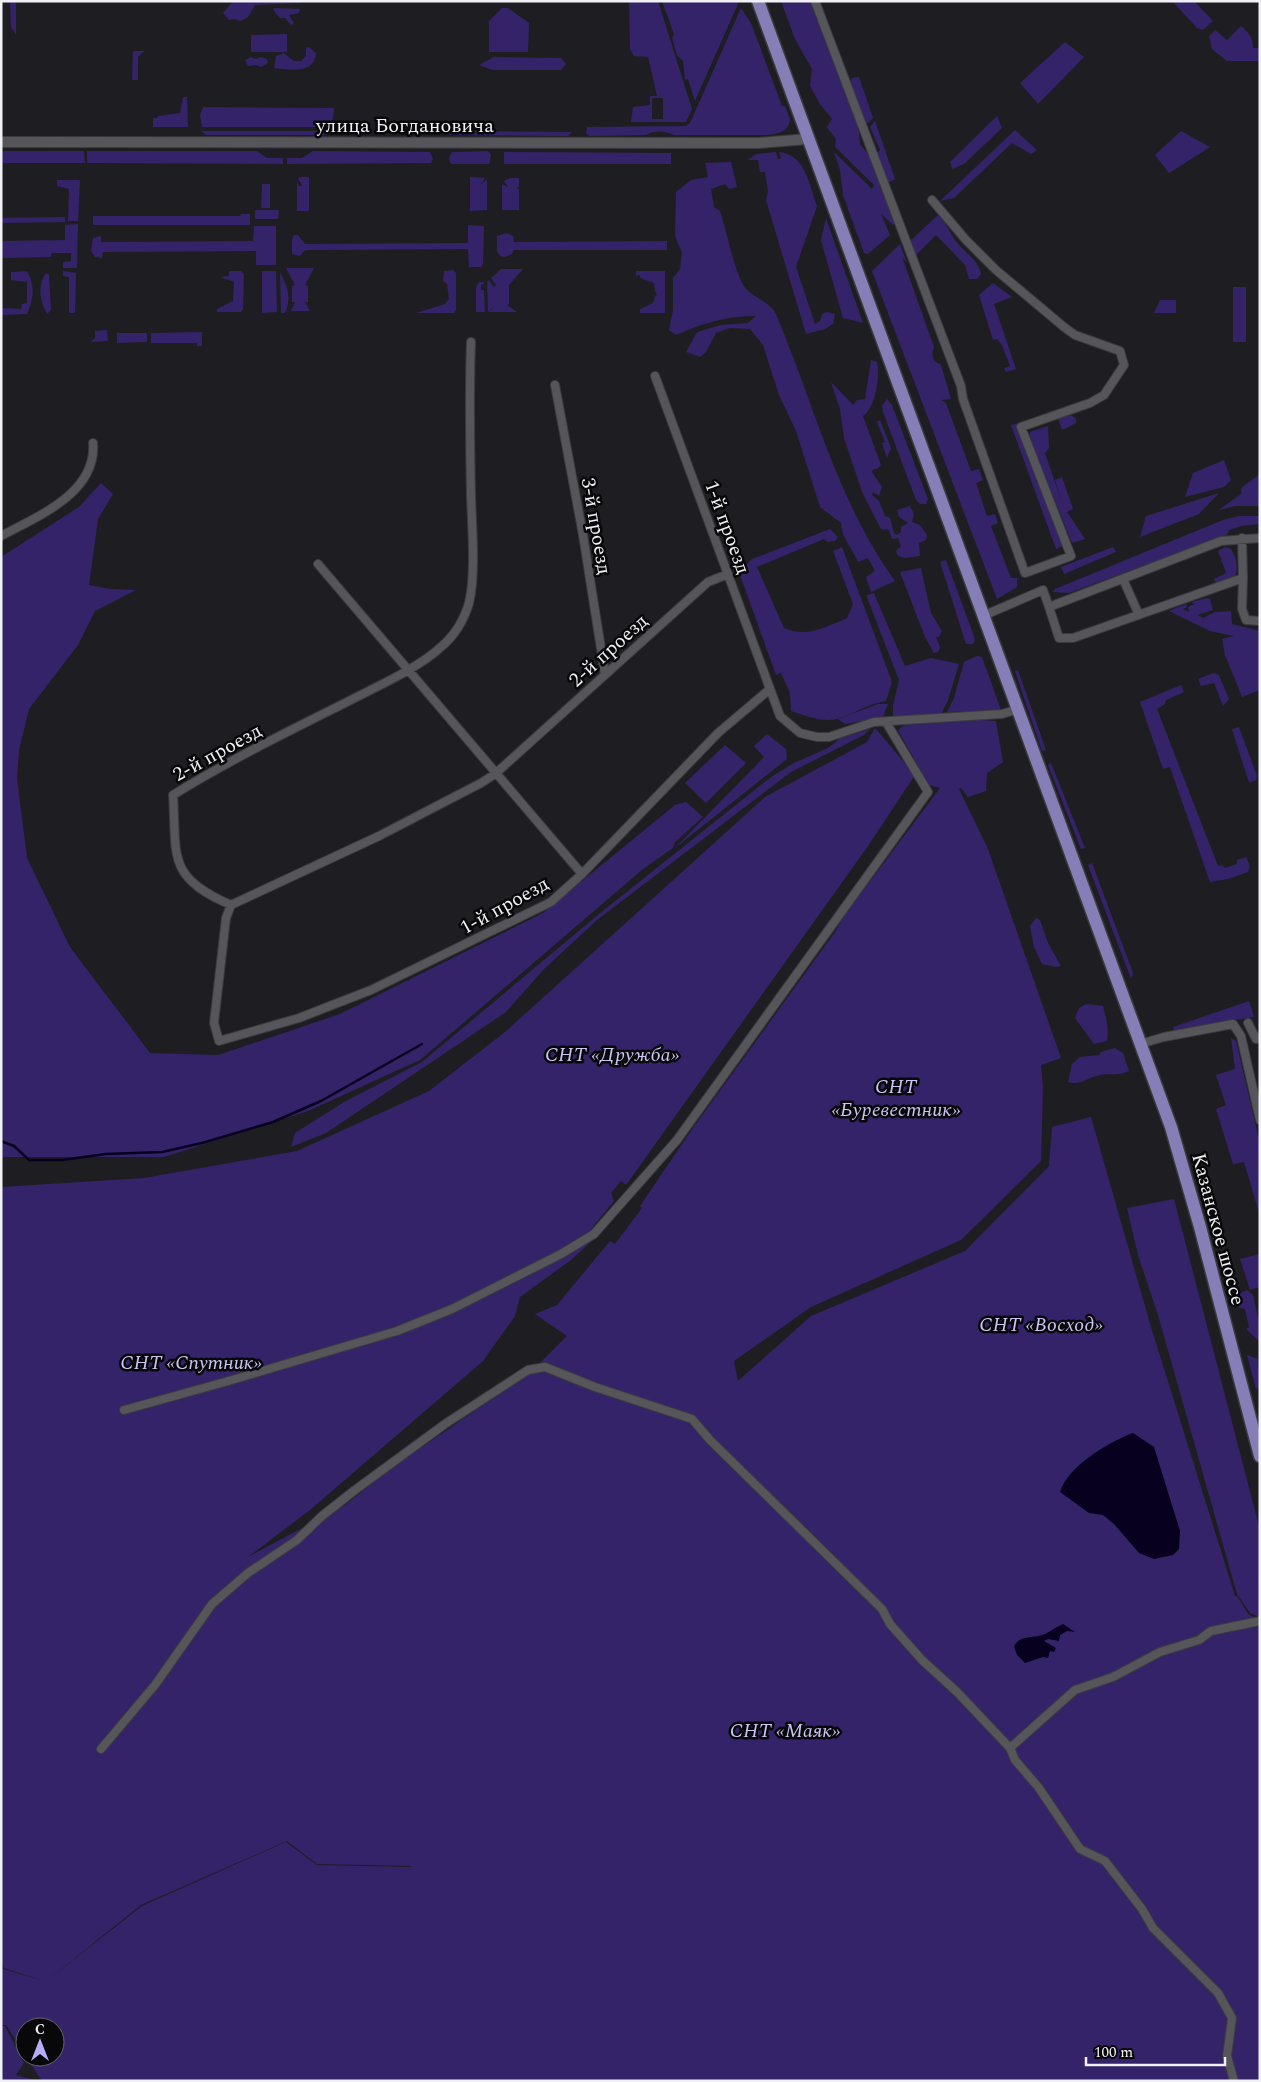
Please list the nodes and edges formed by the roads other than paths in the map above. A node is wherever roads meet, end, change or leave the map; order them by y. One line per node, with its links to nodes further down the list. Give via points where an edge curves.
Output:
1 (758, 1): 3 (main road)
2 (816, 1): 5 (street, via 961,386 1024,573 1071,556 1021,427 1104,395 1124,365 1124,358 1120,351 1075,335 1064,327 996,270)
3 (808, 139): 4 (street, улица Богдановича, via 759,143); 18 (main road, Казанское шоссе)
4 (1, 142)
5 (932, 200)
6 (471, 342): 21 (street, 2-й проезд, via 469,602 452,637)
7 (655, 376): 14 (street, 1-й проезд)
8 (555, 385): 22 (street, 3-й проезд)
9 (93, 443): 10 (street, via 94,454 88,470 75,490 47,512)
10 (1, 536)
11 (1242, 538): 12 (street); 15 (street); 16 (street, via 1221,541)
12 (1260, 538)
13 (318, 564): 21 (street)
14 (728, 574): 22 (street, 2-й проезд, via 708,582); 23 (street, 1-й проезд)
15 (1243, 578): 19 (street); 20 (street, via 1242,609 1246,620)
16 (1123, 579): 17 (street); 19 (street)
17 (1049, 607): 18 (street, via 1043,590); 19 (street, via 1059,638 1073,638)
18 (985, 615): 24 (main road, Казанское шоссе)
19 (1139, 615)
20 (1260, 621)
21 (407, 669): 26 (street); 28 (street, 2-й проезд, via 211,771 173,795 177,860 183,872 195,887)
22 (605, 674): 26 (street, 2-й проезд)
23 (770, 689): 25 (street, 1-й проезд, via 780,716 800,733 817,738 874,722); 27 (street, 1-й проезд, via 718,733)
24 (1018, 709): 25 (street, via 1002,714); 31 (main road, Казанское шоссе)
25 (886, 722): 33 (street, via 928,792 678,1140 598,1231 562,1254 460,1305 397,1330)
26 (495, 774): 27 (street); 28 (street, 2-й проезд, via 379,836)
27 (582, 874): 28 (street, 1-й проезд, via 551,902 533,912 380,986 299,1018 219,1042 214,1023 226,918)
28 (231, 905)
29 (1248, 1023): 30 (street, via 1256,1039)
30 (1260, 1038)
31 (1140, 1044): 32 (street, via 1233,1024 1241,1036); 34 (main road, Казанское шоссе, via 1171,1127)
32 (1260, 1120)
33 (124, 1410)
34 (1260, 1456)
35 (1260, 1621): 36 (street, via 1211,1631 1199,1640 1160,1652 1113,1677 1075,1690)
36 (1010, 1748): 37 (street, via 922,1660 890,1624 882,1609 692,1419 538,1367 514,1377 445,1424 355,1490 297,1540 248,1573 212,1604 155,1684); 38 (street, via 1015,1760 1039,1788 1080,1850 1105,1861 1142,1908 1153,1928 1218,1993 1232,2018 1227,2056)
37 (101, 1749)
38 (1234, 2081)

